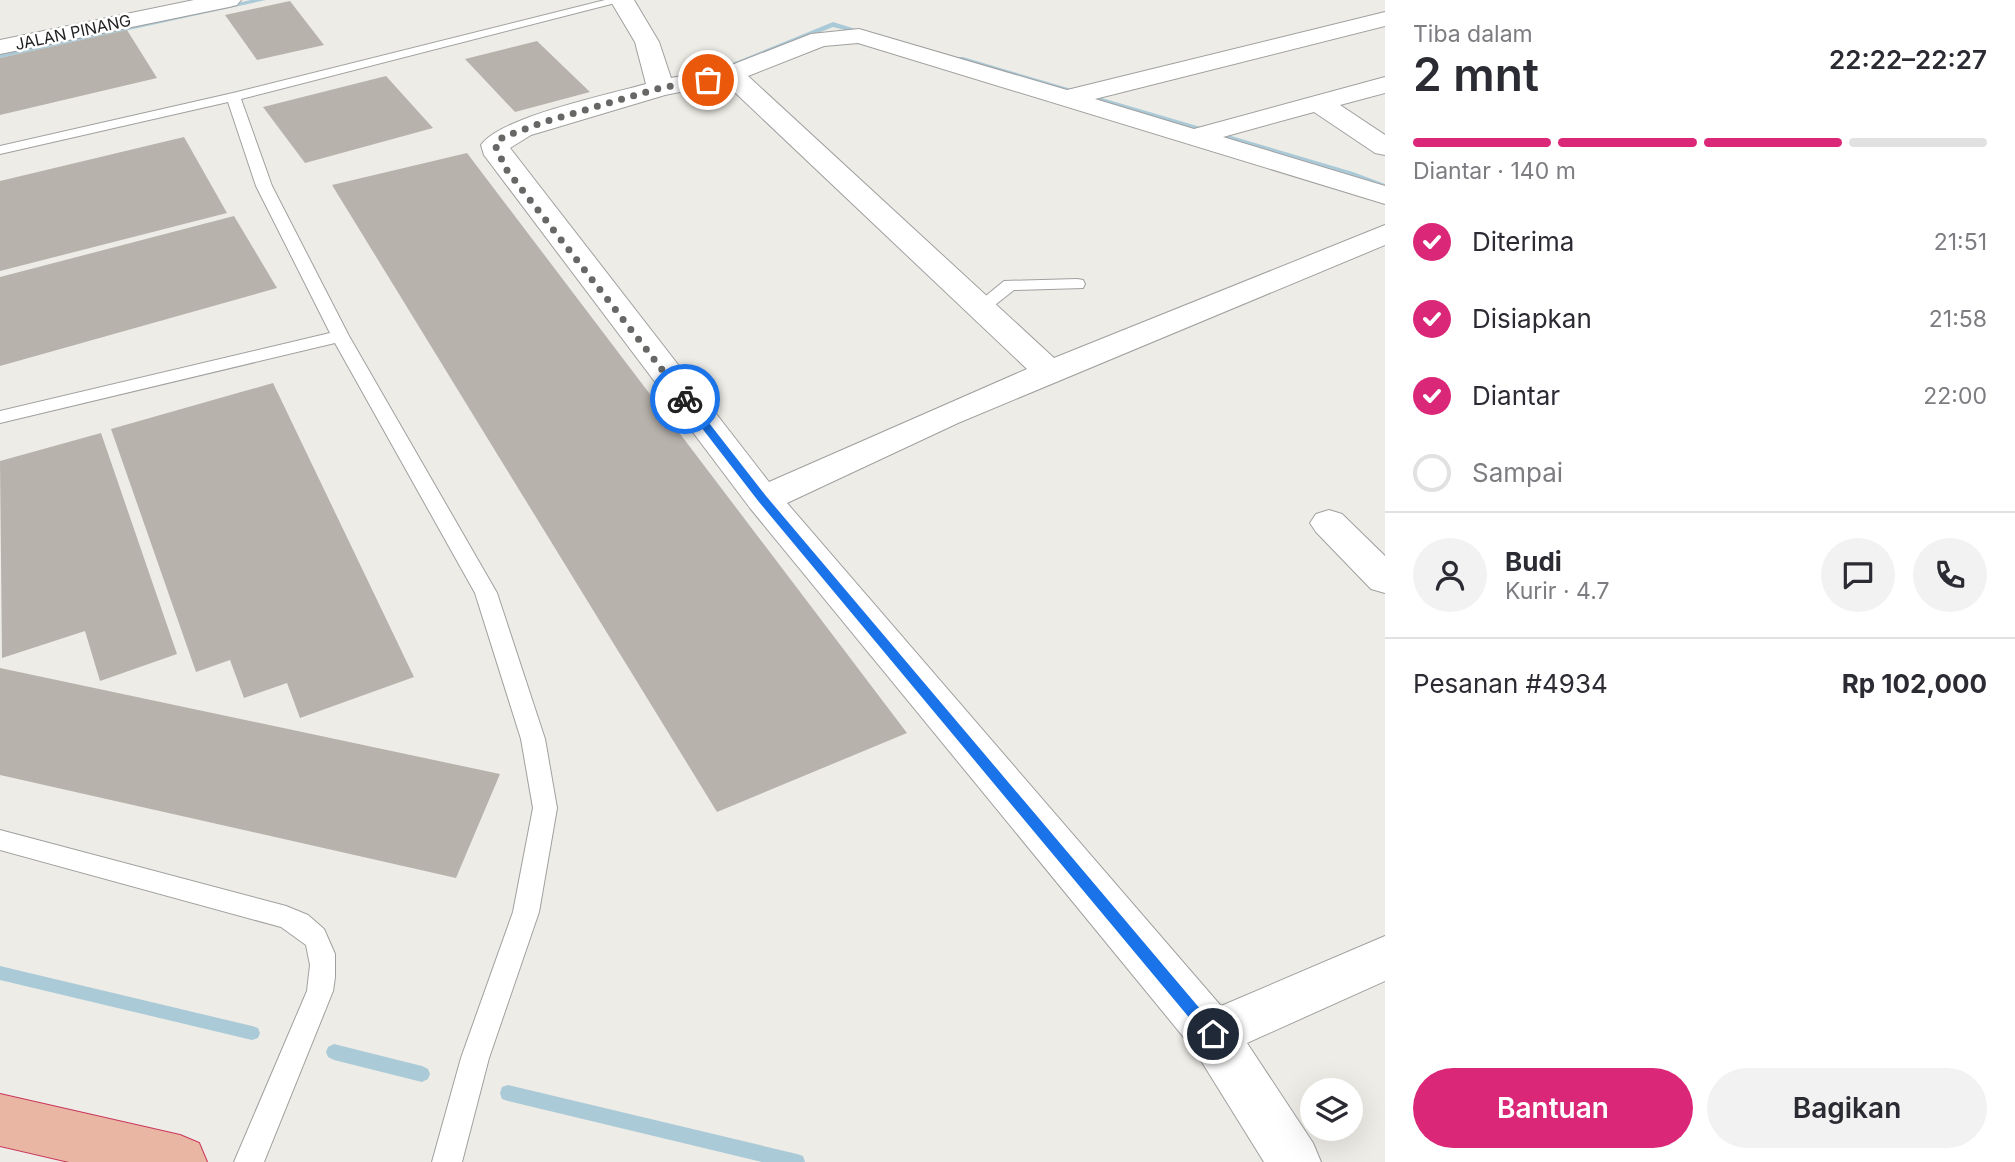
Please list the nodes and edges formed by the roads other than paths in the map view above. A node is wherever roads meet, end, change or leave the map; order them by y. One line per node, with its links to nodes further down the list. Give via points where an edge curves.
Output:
1 (229, 0): 3 (street, JALAN PINANG)
2 (621, 0): 8 (street, via 653,50); 9 (lane)
3 (201, 3): 5 (street, JALAN PINANG)
4 (1385, 19): 10 (street)
5 (0, 47)
6 (730, 74): 8 (street); 10 (street, via 820,39 849,35); 18 (street)
7 (1385, 85): 11 (street)
8 (660, 88): 22 (street, via 521,130 495,145 506,169)
9 (233, 97): 14 (lane); 19 (lane, via 264,186)
10 (1067, 98): 12 (street)
11 (1318, 103): 12 (street); 13 (street)
12 (1194, 137): 15 (street)
13 (1385, 147)
14 (0, 150)
15 (1385, 195)
16 (1385, 233): 20 (street)
17 (1077, 284): 18 (lane, via 1010,285)
18 (980, 308): 20 (street)
19 (340, 337): 21 (lane); 31 (lane, via 486,593 533,739 545,808 526,912 475,1058)
20 (1049, 372): 22 (street)
21 (0, 417)
22 (763, 499): 27 (street)
23 (1329, 523): 24 (street)
24 (1385, 579)
25 (0, 840): 30 (lane, via 286,917 317,935 323,971 320,991)
26 (1385, 958): 27 (street)
27 (1213, 1034): 32 (street)
28 (0, 1119): 29 (highway)
29 (180, 1162)
30 (249, 1162)
31 (447, 1162)
32 (1294, 1162)

